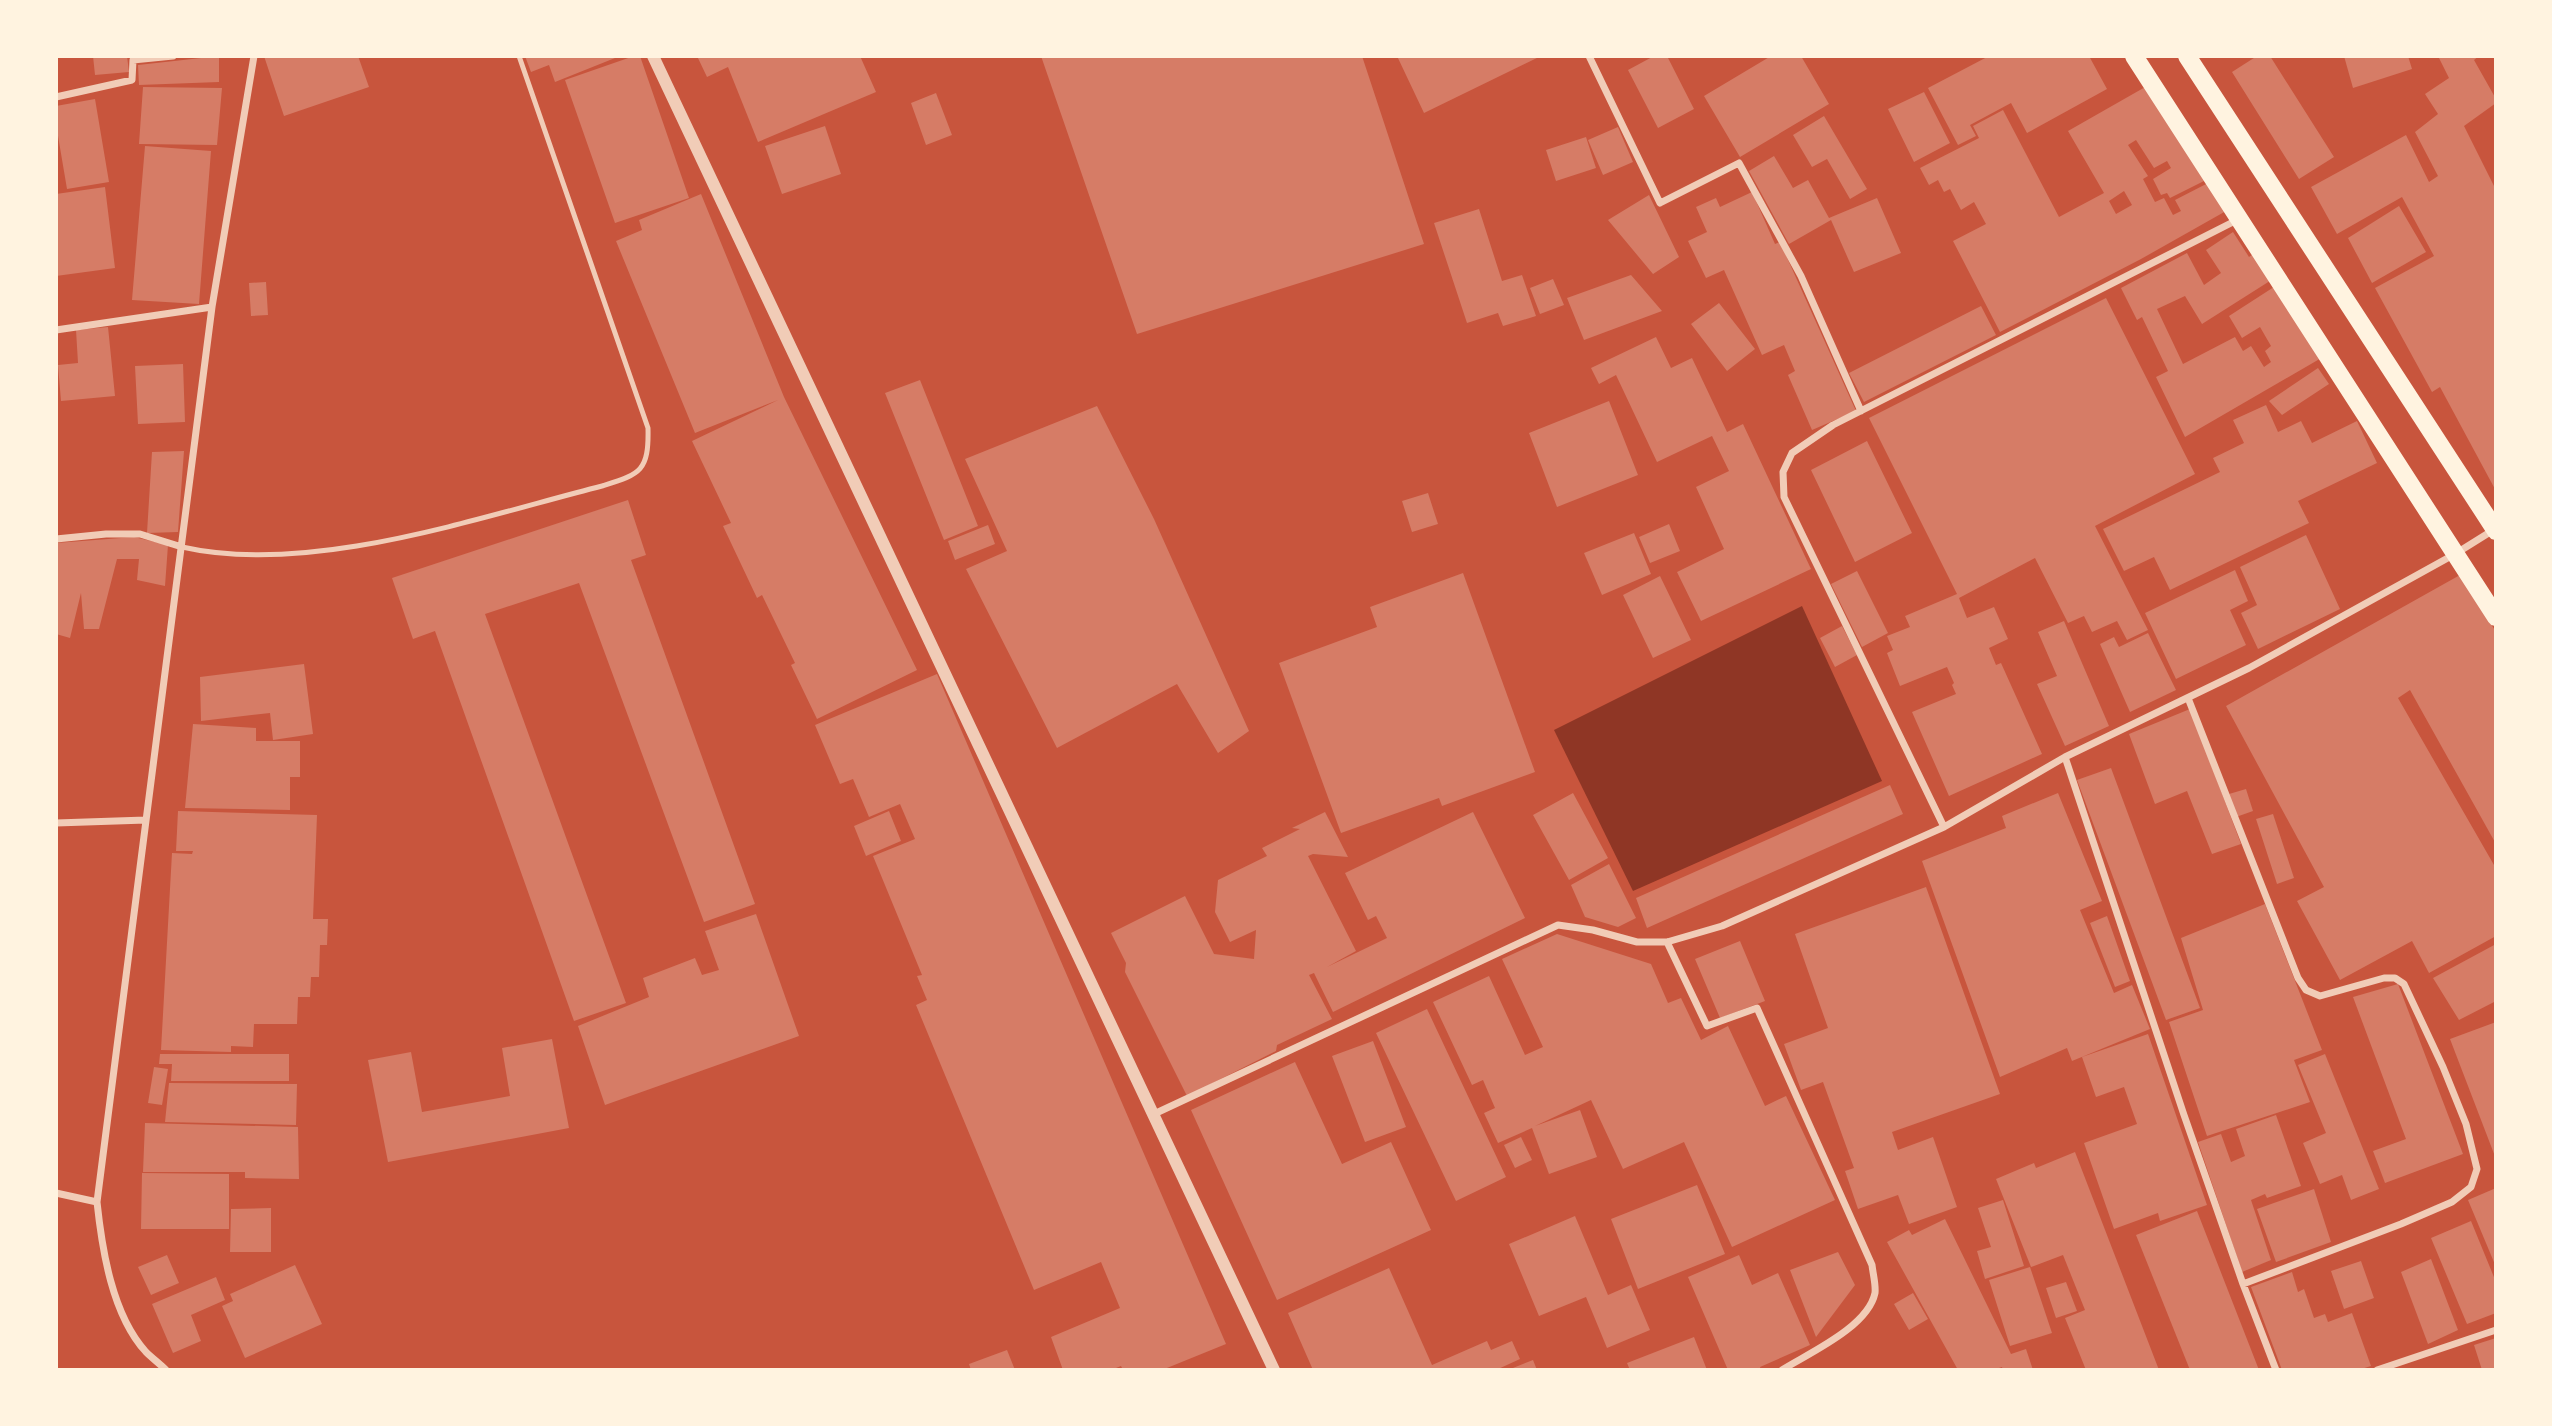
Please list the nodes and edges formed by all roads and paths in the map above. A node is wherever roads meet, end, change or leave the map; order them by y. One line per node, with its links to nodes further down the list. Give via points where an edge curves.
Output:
1 (173, 56): 8 (street, via 133,60 132,80)
2 (254, 56): 10 (street)
3 (520, 56): 15 (lane, via 648,428 644,467 602,486 360,545 246,554)
4 (653, 56): 24 (street)
5 (1589, 56): 12 (street, via 1660,204 1739,163 1801,276)
6 (2134, 56): 9 (main road)
7 (2187, 56): 13 (main road)
8 (56, 97)
9 (2239, 219): 12 (street); 16 (main road)
10 (212, 307): 11 (street); 15 (street)
11 (56, 330)
12 (1861, 411): 22 (street, via 1792,453 1783,472 1784,497)
13 (2496, 529): 16 (street)
14 (56, 539): 15 (street, via 140,534)
15 (182, 547): 20 (street)
16 (2455, 554): 17 (main road); 18 (street)
17 (2496, 617)
18 (2188, 698): 19 (street); 27 (street, via 2298,978 2306,990 2320,996 2384,978 2404,984 2466,1124 2477,1169 2471,1186 2452,1202)
19 (2065, 757): 22 (street); 27 (street)
20 (146, 820): 21 (street); 26 (street)
21 (56, 823)
22 (1944, 827): 23 (street, via 1722,926)
23 (1667, 942): 24 (street, via 1637,942 1558,925); 31 (street, via 1707,1026 1756,1008 1872,1265 1875,1293 1864,1316)
24 (1154, 1114): 30 (street)
25 (56, 1193): 26 (street)
26 (97, 1202): 29 (street, via 103,1255 114,1291 144,1350)
27 (2243, 1284): 32 (street)
28 (2496, 1330): 33 (street)
29 (166, 1370)
30 (1274, 1370)
31 (1782, 1370)
32 (2276, 1370)
33 (2377, 1370)

